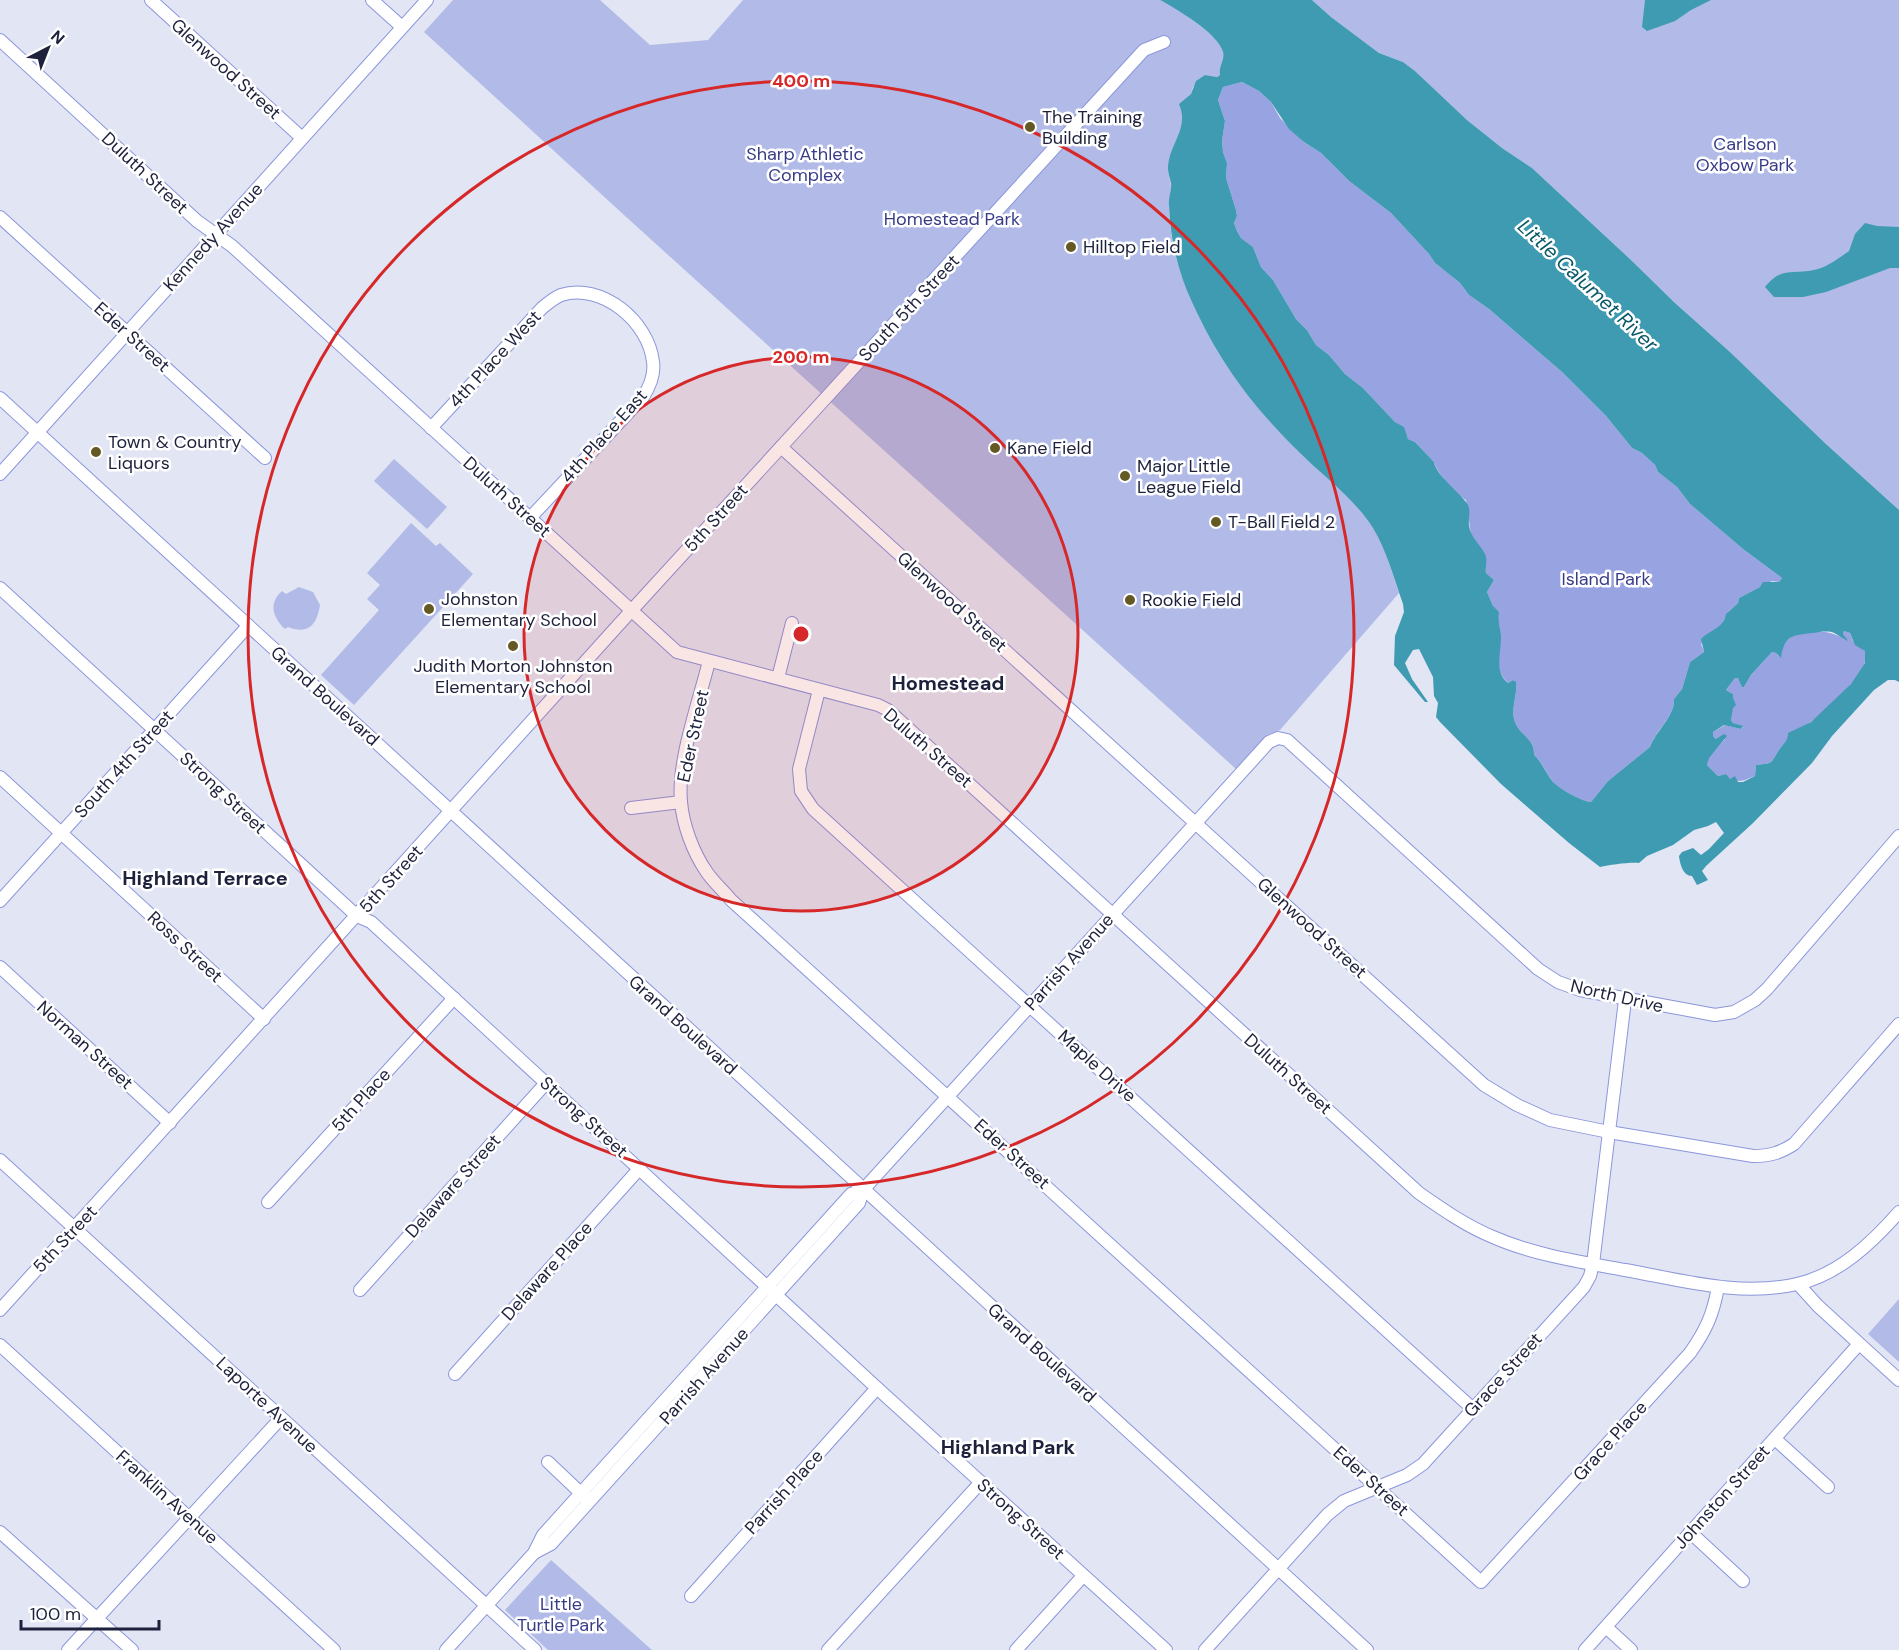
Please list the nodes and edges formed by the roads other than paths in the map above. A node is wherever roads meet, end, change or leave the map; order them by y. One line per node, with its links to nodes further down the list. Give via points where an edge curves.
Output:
1 (151, 0): 7 (street, Glenwood Street)
2 (372, 0): 4 (street)
3 (427, 0): 4 (street, Kennedy Avenue)
4 (402, 27): 7 (street, Kennedy Avenue)
5 (0, 39): 9 (street, Duluth Street, via 189,214)
6 (1164, 42): 15 (street, South 5th Street, via 1144,50)
7 (302, 138): 9 (street, Kennedy Avenue)
8 (0, 217): 11 (street, Eder Street)
9 (216, 234): 11 (street, Kennedy Avenue); 13 (street, Duluth Street)
10 (628, 315): 13 (street, 4th Place West, via 599,296 564,294 553,299); 18 (street, 4th Place East, via 647,342 653,361 649,388)
11 (126, 333): 14 (street, Kennedy Avenue); 16 (street, Eder Street)
12 (0, 398): 14 (street, Grand Boulevard)
13 (431, 428): 18 (street, Duluth Street)
14 (37, 433): 17 (street, Kennedy Avenue); 22 (street, Grand Boulevard)
15 (781, 447): 20 (street, 5th Street); 32 (street, Glenwood Street)
16 (265, 458)
17 (0, 474)
18 (530, 518): 20 (street, Duluth Street)
19 (0, 588): 26 (street, Strong Street)
20 (631, 611): 23 (street, Duluth Street, via 677,652); 31 (street, 5th Street)
21 (792, 622): 24 (street)
22 (248, 626): 26 (street, South 4th Street); 31 (street, Grand Boulevard)
23 (709, 661): 24 (street, Duluth Street); 29 (street, Eder Street, via 682,773)
24 (778, 678): 25 (street, Duluth Street)
25 (819, 690): 36 (street, Duluth Street, via 888,710); 41 (street, Maple Drive, via 799,770 801,791 807,801)
26 (155, 730): 33 (street, South 4th Street); 37 (street, Strong Street)
27 (1278, 738): 32 (street, Parrish Avenue, via 1269,742); 40 (street, North Drive, via 1287,740 1538,969 1580,990)
28 (0, 777): 33 (street, Ross Street)
29 (681, 802): 30 (street); 45 (street, Eder Street, via 686,827 706,872 731,900)
30 (631, 808)
31 (452, 811): 37 (street, 5th Street); 50 (street, Grand Boulevard)
32 (1196, 822): 36 (street, Parrish Avenue); 47 (street, Glenwood Street, via 1484,1084 1550,1120)
33 (61, 833): 35 (street, South 4th Street); 42 (street, Ross Street)
34 (1899, 836): 40 (street, North Drive, via 1755,1000 1734,1012 1715,1015)
35 (0, 901)
36 (1113, 914): 41 (street, Parrish Avenue); 54 (street, Duluth Street, via 1419,1193 1492,1237 1528,1250)
37 (357, 916): 39 (street, Strong Street, via 371,922); 42 (street, 5th Street)
38 (0, 967): 46 (street, Norman Street)
39 (454, 998): 44 (street, Strong Street); 51 (street, 5th Place)
40 (1625, 1000): 47 (street, Grace Street)
41 (1031, 1005): 45 (street, Parrish Avenue); 65 (street, Maple Drive)
42 (264, 1019): 46 (street, 5th Street)
43 (1899, 1024): 47 (street, Glenwood Street, via 1794,1144 1781,1152 1753,1156)
44 (546, 1083): 49 (street, Strong Street); 57 (street, Delaware Street)
45 (948, 1096): 50 (street, Parrish Avenue); 70 (street, Eder Street)
46 (170, 1123): 53 (street, 5th Street)
47 (1609, 1132): 54 (street, Grace Street)
48 (0, 1160): 53 (street, Laporte Avenue)
49 (640, 1168): 58 (street, Strong Street); 62 (street, Delaware Place)
50 (863, 1190): 58 (street, Parrish Avenue, via 851,1194); 76 (street, Grand Boulevard)
51 (268, 1202)
52 (1899, 1212): 55 (street, Duluth Street, via 1863,1249 1833,1269)
53 (75, 1228): 59 (street, 5th Street); 66 (street, Laporte Avenue)
54 (1593, 1264): 56 (street, Duluth Street); 65 (street, Grace Street, via 1584,1287)
55 (1798, 1284): 56 (street, Duluth Street, via 1761,1289); 60 (street)
56 (1718, 1287): 79 (street, Grace Place, via 1706,1330 1690,1353)
57 (360, 1290)
58 (772, 1291): 64 (street, Strong Street); 72 (street, Parrish Avenue)
59 (0, 1310)
60 (1859, 1344): 63 (street); 67 (street, Johnston Street)
61 (0, 1345): 73 (street, Franklin Avenue)
62 (455, 1374)
63 (1899, 1380)
64 (877, 1388): 69 (street, Strong Street); 80 (street, Parrish Place)
65 (1473, 1409): 70 (street, Grace Street, via 1423,1464)
66 (281, 1418): 73 (street); 81 (street, Laporte Avenue)
67 (1775, 1439): 71 (street); 75 (street, Johnston Street)
68 (548, 1462): 72 (street)
69 (981, 1482): 77 (street, Strong Street); 89 (street)
70 (1377, 1487): 76 (street, Grace Street, via 1344,1501); 79 (street, Eder Street)
71 (1828, 1487)
72 (585, 1497): 81 (street, Parrish Avenue, via 543,1535 534,1553)
73 (189, 1518): 82 (street); 86 (street, Franklin Avenue)
74 (0, 1532): 82 (street)
75 (1690, 1533): 78 (street); 83 (street, Johnston Street)
76 (1278, 1569): 92 (street, Grace Street); 93 (street, Grand Boulevard)
77 (1083, 1576): 90 (street); 91 (street, Strong Street)
78 (1743, 1581)
79 (1481, 1582)
80 (691, 1596)
81 (487, 1606): 87 (street, Parrish Avenue); 88 (street, Laporte Avenue)
82 (98, 1618): 84 (street); 85 (street)
83 (1606, 1627): 94 (street, Johnston Street); 95 (street)
84 (68, 1650)
85 (132, 1650)
86 (334, 1650)
87 (446, 1650)
88 (535, 1650)
89 (828, 1650)
90 (1016, 1650)
91 (1166, 1650)
92 (1205, 1650)
93 (1367, 1650)
94 (1585, 1650)
95 (1631, 1650)

